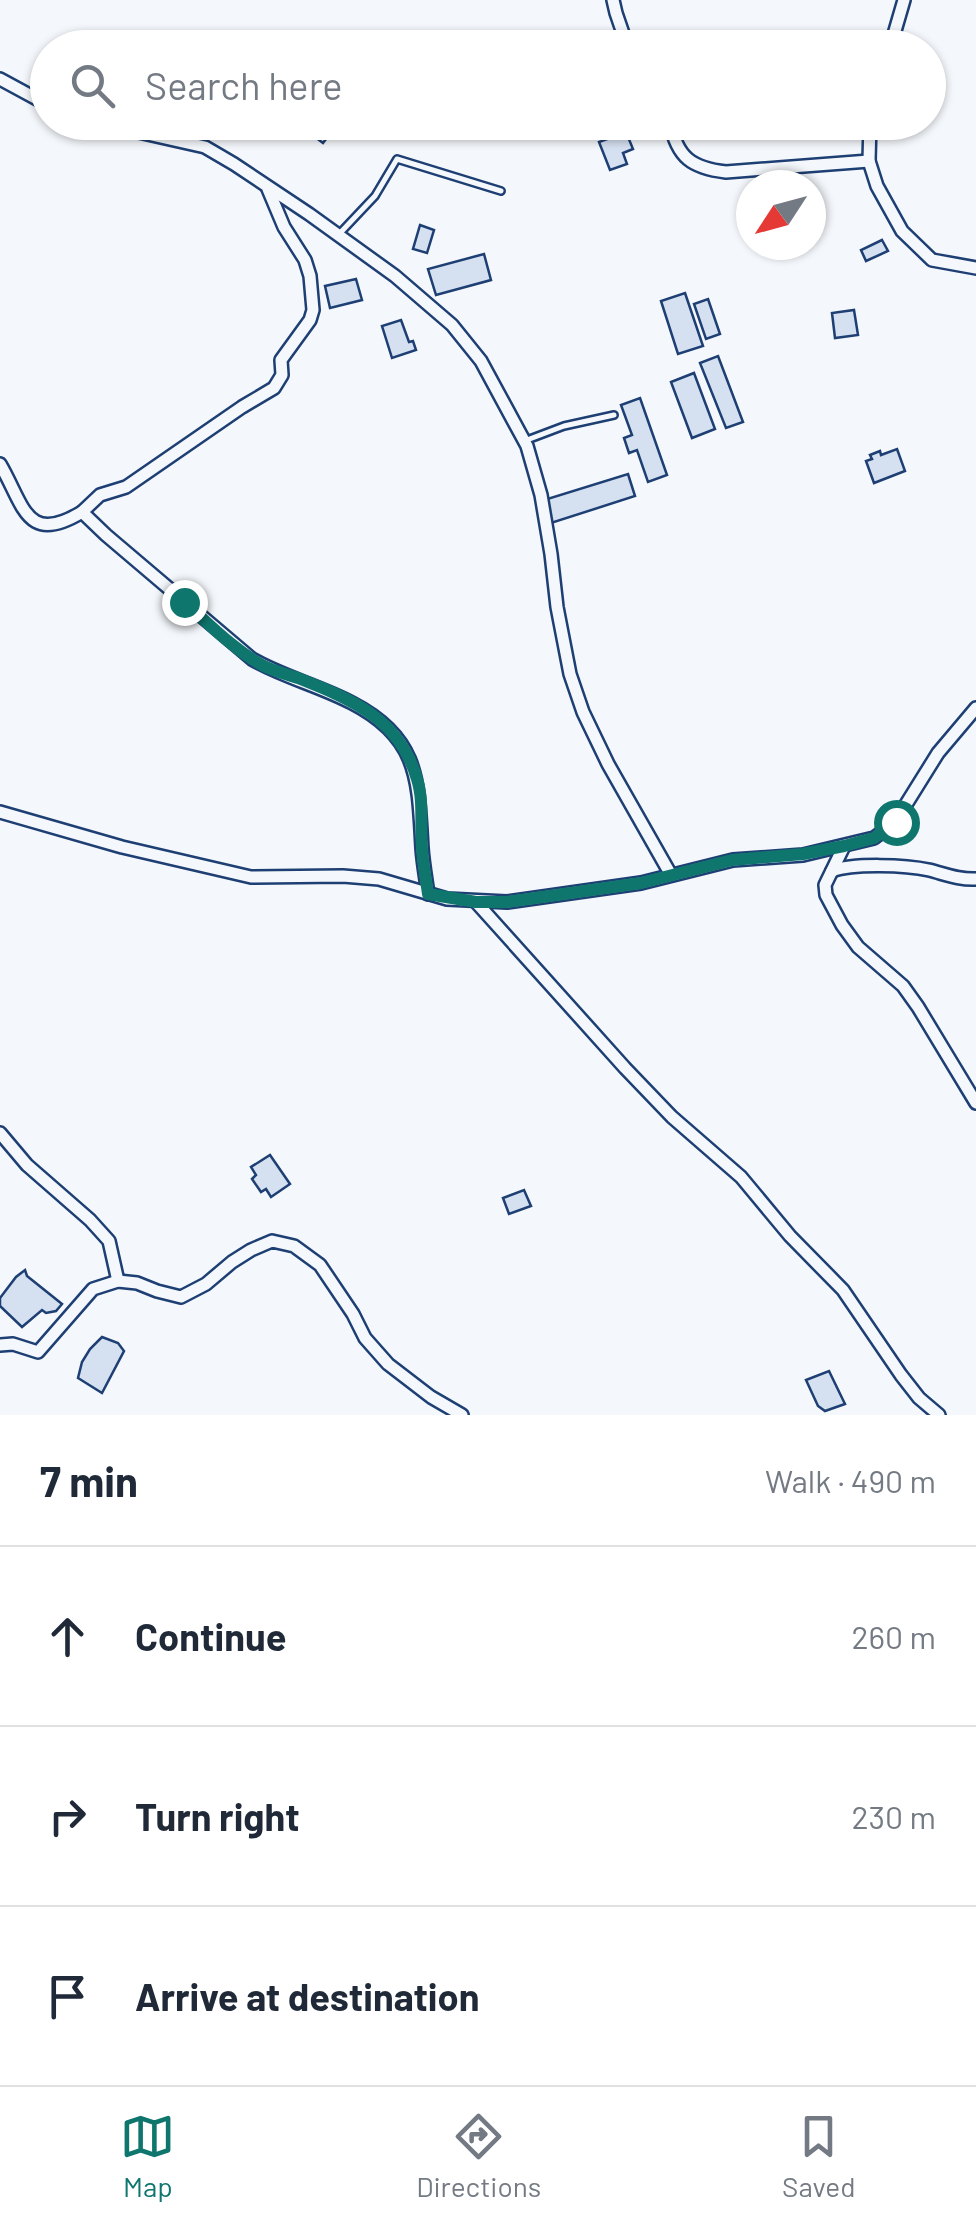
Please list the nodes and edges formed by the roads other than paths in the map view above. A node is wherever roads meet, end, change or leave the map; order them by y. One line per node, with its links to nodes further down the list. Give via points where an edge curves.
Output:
1 (614, 0): 3 (street)
2 (904, 0): 4 (street)
3 (622, 30)
4 (895, 30)
5 (0, 79): 6 (street)
6 (30, 95)
7 (175, 140): 11 (street, via 206,147)
8 (675, 140): 10 (street, via 688,160 726,172)
9 (870, 140): 10 (street)
10 (869, 161): 14 (street, via 888,208 919,250 932,260)
11 (268, 188): 13 (street); 18 (street, via 305,260 313,310 281,360 282,375 274,388)
12 (501, 191): 13 (lane, via 397,159)
13 (338, 234): 16 (street, via 452,325 482,361)
14 (976, 268)
15 (614, 415): 16 (lane)
16 (524, 441): 23 (street, via 541,496 570,674 608,764)
17 (0, 464): 18 (street, via 34,522 52,525)
18 (82, 512): 25 (street, via 252,659 384,721 418,782)
19 (976, 708): 21 (street, via 896,822 874,838)
20 (1, 814): 25 (street, via 252,877 379,879)
21 (844, 846): 22 (street); 23 (street)
22 (832, 871): 24 (street, via 908,866); 27 (street, via 826,895 842,925 904,986)
23 (671, 875): 26 (street, via 543,898)
24 (976, 878)
25 (428, 894): 26 (street)
26 (476, 902): 32 (street, via 624,1068 741,1177 843,1290 910,1386)
27 (976, 1103)
28 (0, 1133): 29 (street, via 109,1241)
29 (118, 1280): 30 (street, via 94,1289 38,1352); 31 (street, via 181,1296 261,1245 294,1246 320,1264 388,1364)
30 (0, 1345)
31 (462, 1415)
32 (939, 1415)

